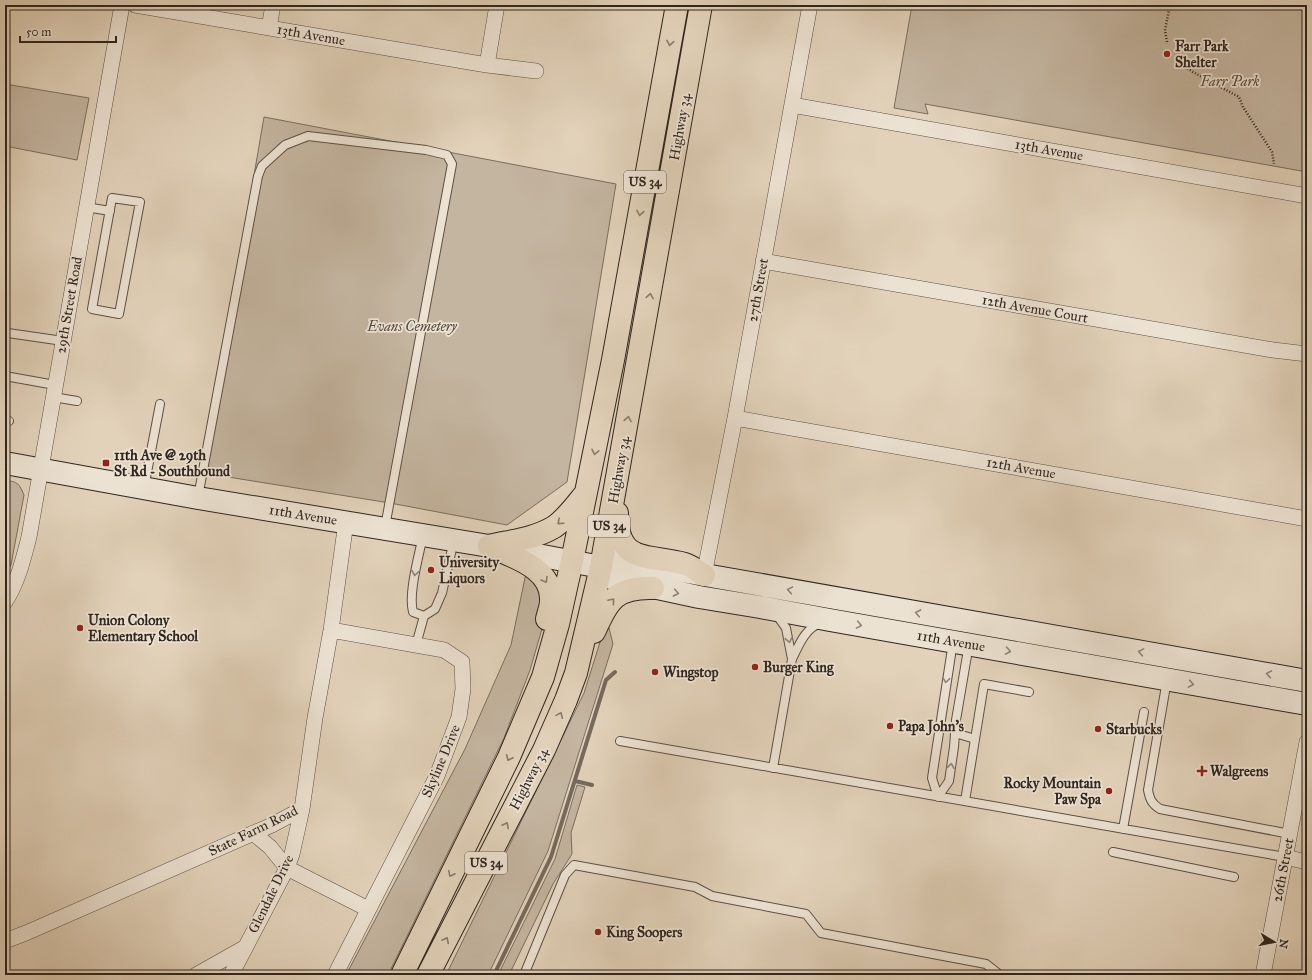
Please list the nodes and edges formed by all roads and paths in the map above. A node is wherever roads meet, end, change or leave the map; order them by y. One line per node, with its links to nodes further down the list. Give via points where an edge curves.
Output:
1 (122, 5): 17 (street, 29th Street Road)
2 (135, 5): 9 (street, 13th Avenue)
3 (273, 5): 9 (street)
4 (497, 5): 12 (street)
5 (677, 5): 32 (highway, Highway 34 / US 34, one-way to 32, via 613,360)
6 (701, 5): 30 (highway, Highway 34 / US 34, one-way to 6)
7 (810, 5): 14 (street, 27th Street)
8 (1169, 10): 10 (path, via 1165,30)
9 (269, 28): 12 (street, 13th Avenue)
10 (1167, 42)
11 (1180, 63): 15 (path, via 1239,98 1272,152)
12 (486, 65): 13 (street, 13th Avenue)
13 (536, 71)
14 (792, 105): 16 (street, 13th Avenue); 19 (street, 27th Street)
15 (1274, 164)
16 (1307, 196)
17 (86, 207): 18 (lane); 21 (street, 29th Street Road)
18 (110, 211): 18 (lane, via 112,198 140,202 119,314 92,309)
19 (763, 261): 22 (street, 12th Avenue Court); 27 (street, 27th Street)
20 (8, 333): 21 (lane)
21 (63, 341): 24 (street, 29th Street Road)
22 (1307, 354)
23 (5, 376): 24 (lane)
24 (54, 391): 25 (lane); 29 (street, 29th Street Road)
25 (77, 401)
26 (160, 404): 31 (lane)
27 (735, 418): 34 (street, 12th Avenue); 42 (street, 27th Street)
28 (5, 463): 29 (main road, 11th Avenue)
29 (40, 470): 31 (main road, 11th Avenue); 44 (street, 29th Street Road, via 22,566)
30 (617, 485): 41 (highway, Highway 34 / US 34); 42 (highway, via 617,526 624,545 635,554 687,565)
31 (144, 488): 33 (main road, 11th Avenue)
32 (586, 493): 39 (highway, one-way to 39, via 554,527 536,536); 40 (highway, Highway 34 / US 34)
33 (198, 498): 35 (main road, 11th Avenue); 36 (lane, via 258,176 262,166 285,145 308,136 426,150 447,155 452,164)
34 (1307, 519)
35 (346, 522): 36 (main road, 11th Avenue); 48 (street, State Farm Road)
36 (384, 528): 37 (main road, 11th Avenue)
37 (423, 534): 38 (main road, 11th Avenue); 46 (lane, one-way to 46, via 411,604 413,612)
38 (454, 540): 39 (main road, 11th Avenue); 46 (lane, via 442,594 435,609)
39 (489, 546): 40 (main road, 11th Avenue); 58 (highway, one-way to 58, via 537,570 550,588 551,601 542,644 530,682)
40 (572, 561): 41 (main road, 11th Avenue); 58 (highway, Highway 34 / US 34, via 543,676)
41 (601, 567): 42 (main road, 11th Avenue, via 614,559); 43 (main road, 11th Avenue, via 611,578); 52 (highway, Highway 34 / US 34)
42 (704, 575): 49 (main road, 11th Avenue, one-way to 42)
43 (653, 588): 45 (main road, 11th Avenue, one-way to 45); 52 (highway, one-way to 43, via 603,614 614,598 624,591)
44 (5, 602)
45 (760, 607): 47 (main road, 11th Avenue); 51 (lane, one-way to 51, via 776,614 782,621 786,628)
46 (424, 616): 50 (lane)
47 (830, 620): 49 (main road, 11th Avenue, one-way to 49); 51 (lane, via 815,625 806,633)
48 (331, 630): 50 (street, Skyline Drive); 66 (street, State Farm Road)
49 (963, 632): 53 (main road, 11th Avenue, one-way to 53); 54 (main road, 11th Avenue, one-way to 49); 59 (lane); 64 (lane, one-way to 64, via 932,778)
50 (416, 645): 75 (street, Skyline Drive, via 444,650 462,662 463,689 459,717 437,776)
51 (792, 659): 63 (lane)
52 (576, 673): 82 (highway, Highway 34 / US 34, one-way to 52, via 544,750)
53 (1167, 679): 56 (main road, 11th Avenue, one-way to 56); 69 (lane, via 1148,790 1150,800 1160,809)
54 (1307, 681)
55 (1029, 692): 60 (lane, via 984,684)
56 (1307, 704)
57 (1144, 712): 67 (lane)
58 (524, 722): 81 (highway, Highway 34 / US 34, one-way to 81)
59 (955, 733): 60 (lane); 64 (lane, one-way to 59, via 949,781)
60 (975, 738): 65 (lane)
61 (620, 742): 63 (lane)
62 (1307, 742): 69 (street, 26th Street)
63 (774, 768): 64 (lane)
64 (938, 797): 65 (lane)
65 (965, 801): 67 (lane)
66 (302, 809): 68 (street, State Farm Road); 73 (street, Glendale Drive)
67 (1123, 829): 71 (lane)
68 (253, 833): 73 (street, via 270,847); 76 (street, State Farm Road)
69 (1290, 834): 71 (street, 26th Street)
70 (1113, 852): 74 (lane)
71 (1285, 857): 72 (street); 85 (street, 26th Street)
72 (1307, 862)
73 (287, 868): 75 (street); 77 (street, Glendale Drive)
74 (1234, 877)
75 (368, 909): 80 (street, Skyline Drive)
76 (5, 941)
77 (244, 948): 78 (street); 79 (street, Glendale Drive)
78 (196, 975)
79 (231, 975)
80 (335, 975)
81 (402, 975)
82 (428, 975)
83 (524, 975): 84 (lane, via 565,875 574,865 695,886 712,896 806,914 821,934 986,964)
84 (1000, 975)
85 (1263, 975)

